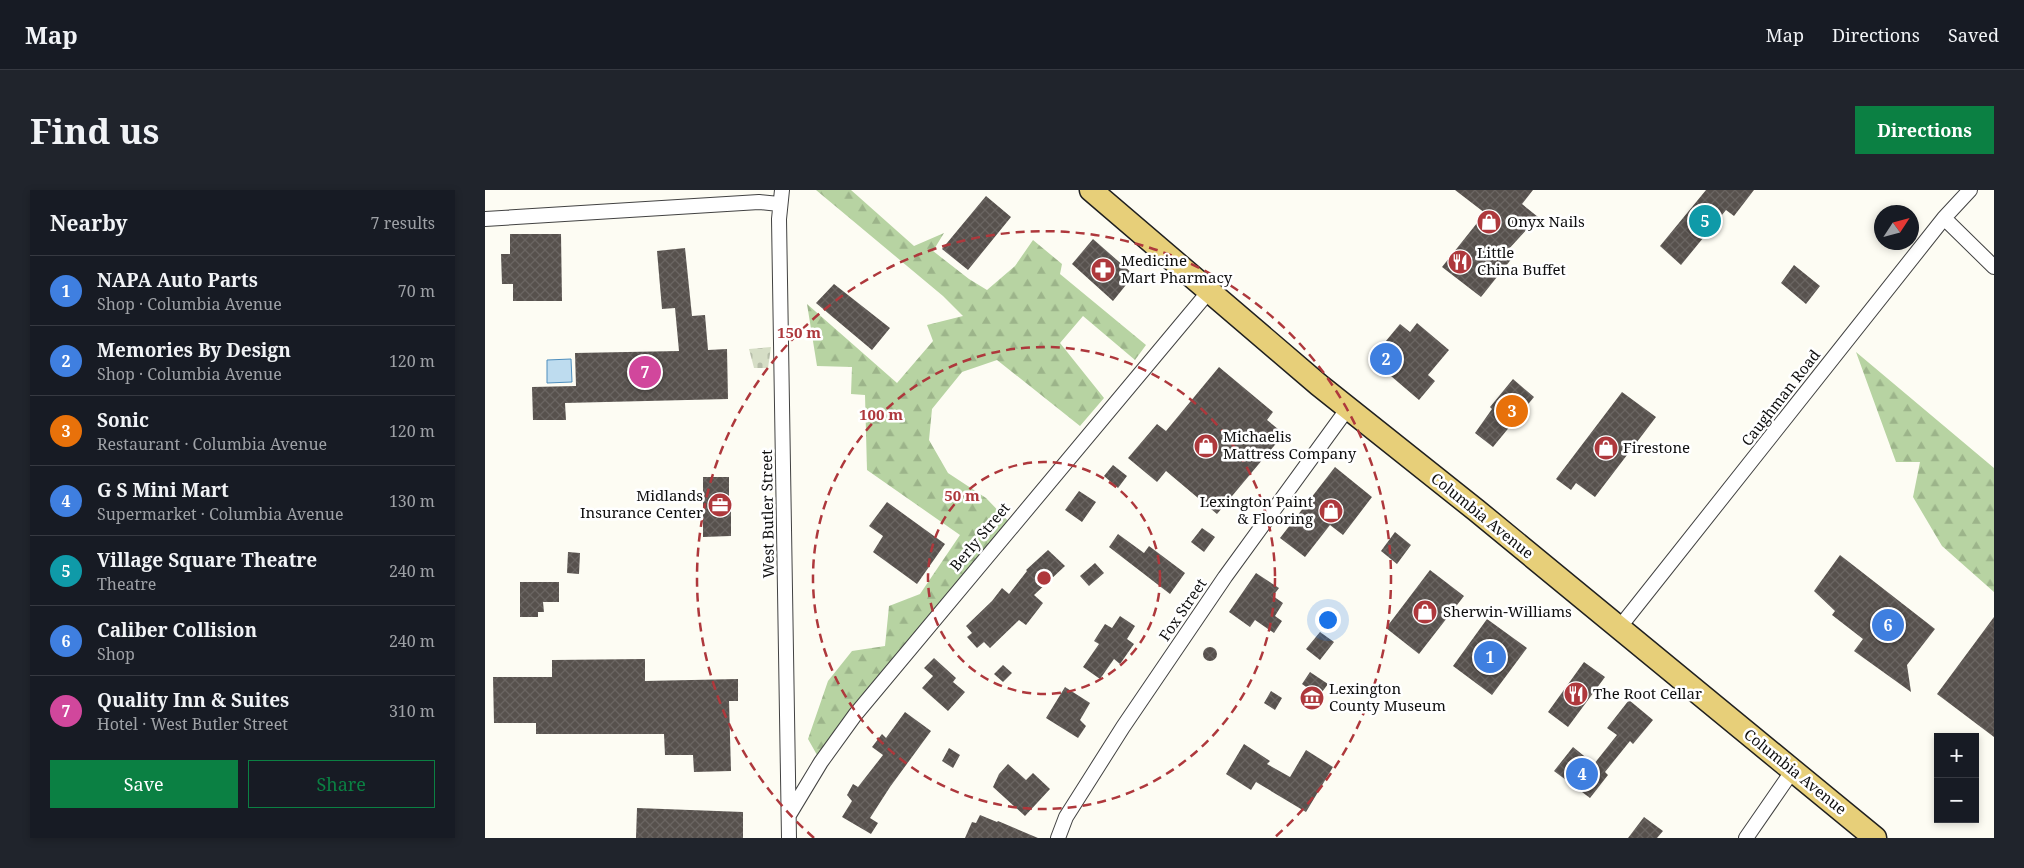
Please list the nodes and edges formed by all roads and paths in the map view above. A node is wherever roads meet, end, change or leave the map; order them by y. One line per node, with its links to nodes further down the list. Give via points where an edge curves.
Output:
1 (1091, 190): 7 (main road, Columbia Avenue)
2 (1969, 190): 5 (street, Caughman Road)
3 (780, 197): 4 (street, via 759,202); 11 (street, West Butler Street)
4 (485, 218)
5 (1944, 218): 6 (street); 9 (street, Caughman Road)
6 (1994, 267)
7 (1210, 290): 8 (main road, Columbia Avenue); 11 (street, Berly Street, via 855,715 821,762)
8 (1348, 408): 9 (main road, Columbia Avenue); 13 (street, Fox Street, via 1225,577 1123,726 1066,817)
9 (1619, 628): 10 (main road, Columbia Avenue)
10 (1793, 770): 14 (street); 15 (main road, Columbia Avenue)
11 (789, 816): 12 (street, West Butler Street)
12 (789, 838)
13 (1058, 838)
14 (1746, 838)
15 (1875, 838)

